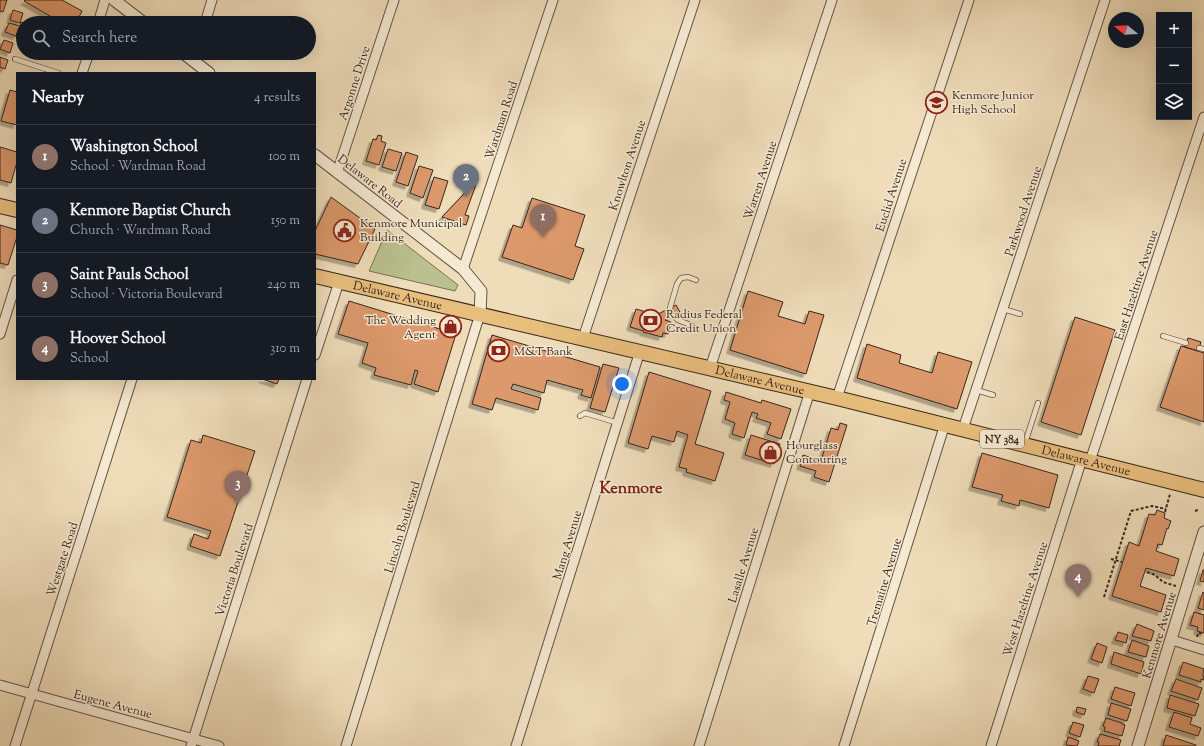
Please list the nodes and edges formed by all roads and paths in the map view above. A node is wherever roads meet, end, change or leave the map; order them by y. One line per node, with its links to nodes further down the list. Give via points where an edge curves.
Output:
1 (105, 0): 10 (street)
2 (114, 0): 11 (street)
3 (212, 0): 12 (street)
4 (394, 0): 21 (street, Argonne Drive)
5 (553, 0): 24 (street, Wardman Road)
6 (695, 0): 37 (street, Knowlton Avenue)
7 (832, 0): 41 (street, Warren Avenue)
8 (969, 0): 47 (street, Euclid Avenue)
9 (1105, 0): 30 (street, Parkwood Avenue)
10 (100, 16)
11 (135, 16)
12 (207, 16)
13 (18, 60): 16 (lane)
14 (87, 60): 17 (street)
15 (197, 60): 18 (street)
16 (55, 72)
17 (82, 72)
18 (208, 72)
19 (1204, 117): 54 (street, East Hazeltine Avenue)
20 (316, 157): 21 (street, Delaware Road)
21 (337, 173): 24 (street, Delaware Road)
22 (0, 206): 23 (main road)
23 (16, 210)
24 (463, 270): 31 (street, Delaware Road, via 480,291)
25 (316, 276): 27 (main road, Delaware Avenue / NY 384)
26 (696, 280): 29 (lane, via 681,278)
27 (339, 282): 31 (main road, Delaware Avenue / NY 384); 39 (street)
28 (16, 283): 35 (street)
29 (670, 308)
30 (1003, 309): 32 (lane); 44 (street, Parkwood Avenue)
31 (480, 314): 37 (main road, Delaware Avenue / NY 384); 75 (street, Lincoln Boulevard)
32 (1020, 314)
33 (674, 316): 34 (lane)
34 (693, 326)
35 (0, 334)
36 (1163, 336): 38 (lane)
37 (583, 338): 40 (main road, Delaware Avenue / NY 384)
38 (1186, 343)
39 (316, 352)
40 (640, 352): 41 (main road, Delaware Avenue / NY 384); 50 (street, Mang Avenue)
41 (710, 368): 45 (main road, Delaware Avenue / NY 384)
42 (132, 380): 71 (street, Westgate Road)
43 (307, 380): 72 (street, Victoria Boulevard)
44 (976, 390): 46 (lane); 52 (street, Parkwood Avenue)
45 (810, 392): 47 (main road, Delaware Avenue / NY 384); 77 (street, Lasalle Avenue)
46 (993, 395)
47 (837, 398): 51 (main road, Delaware Avenue / NY 384)
48 (1038, 403): 53 (lane)
49 (580, 416): 50 (lane, via 585,414)
50 (618, 423): 76 (street, Mang Avenue)
51 (946, 424): 52 (main road, Delaware Avenue / NY 384); 78 (street, Tremaine Avenue)
52 (964, 429): 53 (main road, Delaware Avenue / NY 384)
53 (1024, 444): 54 (main road, Delaware Avenue / NY 384)
54 (1086, 460): 55 (main road, Delaware Avenue / NY 384); 79 (street, West Hazeltine Avenue)
55 (1204, 490)
56 (1170, 495): 57 (path)
57 (1166, 509): 58 (path); 61 (path, via 1152,506 1131,511)
58 (1165, 512)
59 (1204, 532): 68 (street, Kenmore Avenue)
60 (1111, 559): 61 (path)
61 (1115, 560): 62 (path); 65 (path)
62 (1122, 562)
63 (1147, 572): 64 (path)
64 (1179, 587)
65 (1104, 597)
66 (1204, 634): 67 (path, via 1199,632)
67 (1197, 639)
68 (1172, 640): 69 (street); 80 (street, Kenmore Avenue)
69 (1204, 650)
70 (0, 685): 71 (street, Eugene Avenue)
71 (31, 694): 72 (street, Eugene Avenue); 73 (street, Westgate Road)
72 (192, 742): 74 (street, Eugene Avenue)
73 (15, 746)
74 (219, 746)
75 (346, 746)
76 (516, 746)
77 (699, 746)
78 (844, 746)
79 (991, 746)
80 (1138, 746)

